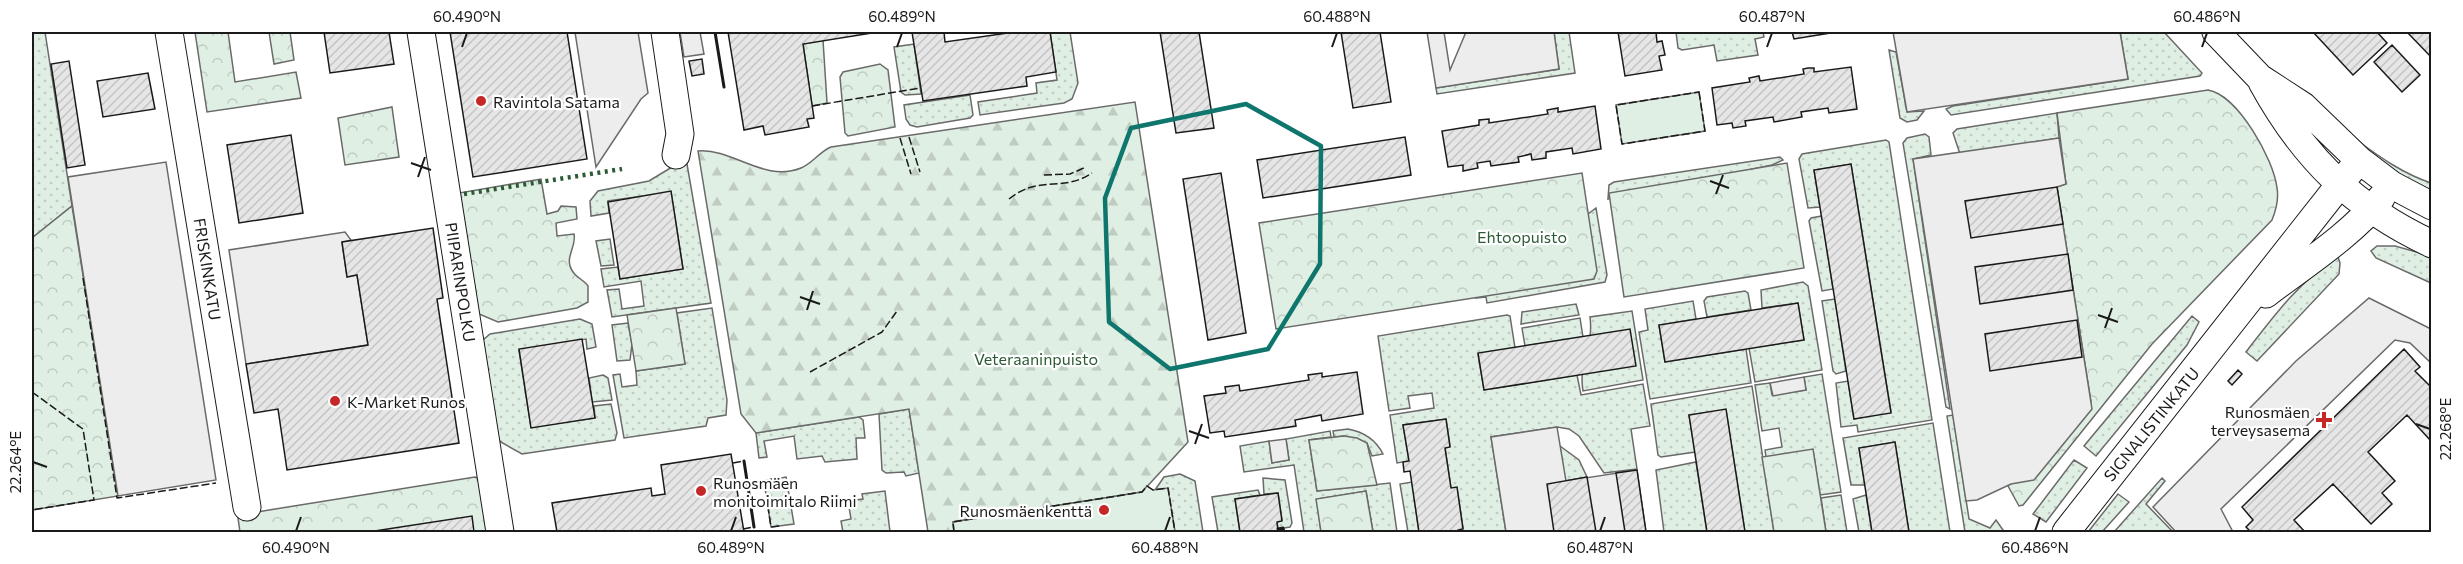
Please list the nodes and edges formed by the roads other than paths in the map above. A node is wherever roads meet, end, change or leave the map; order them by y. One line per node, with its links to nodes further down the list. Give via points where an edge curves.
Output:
1 (169, 32): 14 (street, FRISKINKATU)
2 (421, 32): 15 (street, PIIPARINPOLKU)
3 (664, 32): 6 (street, via 680,134)
4 (2216, 32): 5 (street)
5 (2260, 78): 7 (street, via 2303,106); 8 (street, via 2283,120)
6 (676, 155)
7 (2359, 160): 8 (street, SIGNALISTINKATU); 9 (street)
8 (2338, 185): 11 (street); 13 (street, SIGNALISTINKATU)
9 (2392, 185): 10 (street); 11 (street, SIGNALISTINKATU)
10 (2432, 206)
11 (2371, 211): 12 (street); 13 (street, SIGNALISTINKATU)
12 (2432, 243)
13 (2238, 317): 16 (street, SIGNALISTINKATU)
14 (247, 507)
15 (500, 532)
16 (2066, 532)

